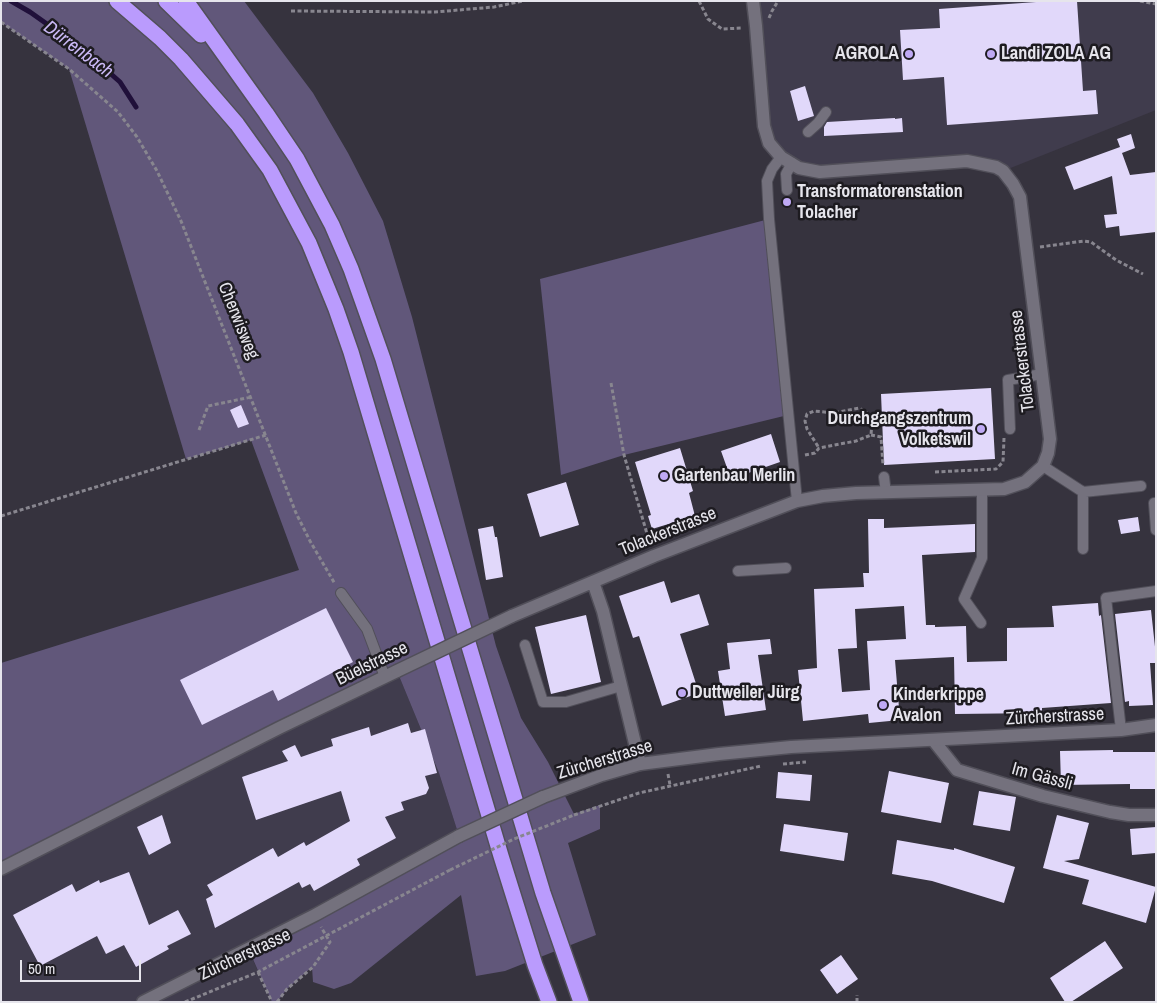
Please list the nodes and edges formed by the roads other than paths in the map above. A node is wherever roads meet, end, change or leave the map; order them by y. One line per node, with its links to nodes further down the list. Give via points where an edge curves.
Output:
1 (116, 1): 38 (highway, via 181,59 237,124 280,187 312,251 351,352 501,856)
2 (166, 1): 5 (highway, via 223,58)
3 (186, 1): 5 (highway)
4 (753, 1): 8 (street, via 764,126 770,143)
5 (266, 112): 39 (highway, via 316,192 367,310 532,859)
6 (826, 112): 7 (lane)
7 (808, 132)
8 (786, 160): 9 (lane); 10 (street, Tolackerstrasse, via 799,168 820,172 967,161 1004,171 1020,196); 18 (lane, via 772,169 767,182)
9 (787, 190)
10 (1042, 374): 11 (lane, via 1008,380); 12 (street, Tolackerstrasse, via 1050,439)
11 (1010, 428)
12 (1043, 466): 15 (street, Tolackerstrasse, via 1026,482 1004,489); 16 (lane)
13 (884, 477): 17 (lane)
14 (1141, 486): 16 (lane)
15 (982, 490): 17 (street, Tolackerstrasse); 27 (lane, via 982,558 964,599)
16 (1083, 492): 21 (lane)
17 (886, 493): 18 (street, Tolackerstrasse, via 823,496)
18 (797, 501): 24 (street, Tolackerstrasse)
19 (1156, 502): 20 (lane)
20 (1156, 530)
21 (1083, 549)
22 (786, 568): 23 (lane)
23 (738, 571)
24 (593, 582): 29 (street, Büelstrasse, bridge, via 512,616); 30 (street)
25 (1156, 592): 32 (lane, via 1106,598)
26 (341, 593): 29 (lane, via 367,629)
27 (981, 623)
28 (525, 646): 30 (lane, via 543,702 566,702)
29 (384, 677): 36 (street, Büelstrasse)
30 (622, 686): 34 (street)
31 (1156, 725): 32 (street, Zürcherstrasse)
32 (1121, 730): 33 (street, Zürcherstrasse)
33 (934, 741): 34 (street, Zürcherstrasse, via 752,750); 35 (street, Im Gässli, via 957,770 1110,812)
34 (640, 764): 37 (street, Zürcherstrasse, bridge, via 543,797 459,836 315,915)
35 (1156, 816)
36 (1, 869)
37 (143, 1002)
38 (549, 1002)
39 (581, 1002)

